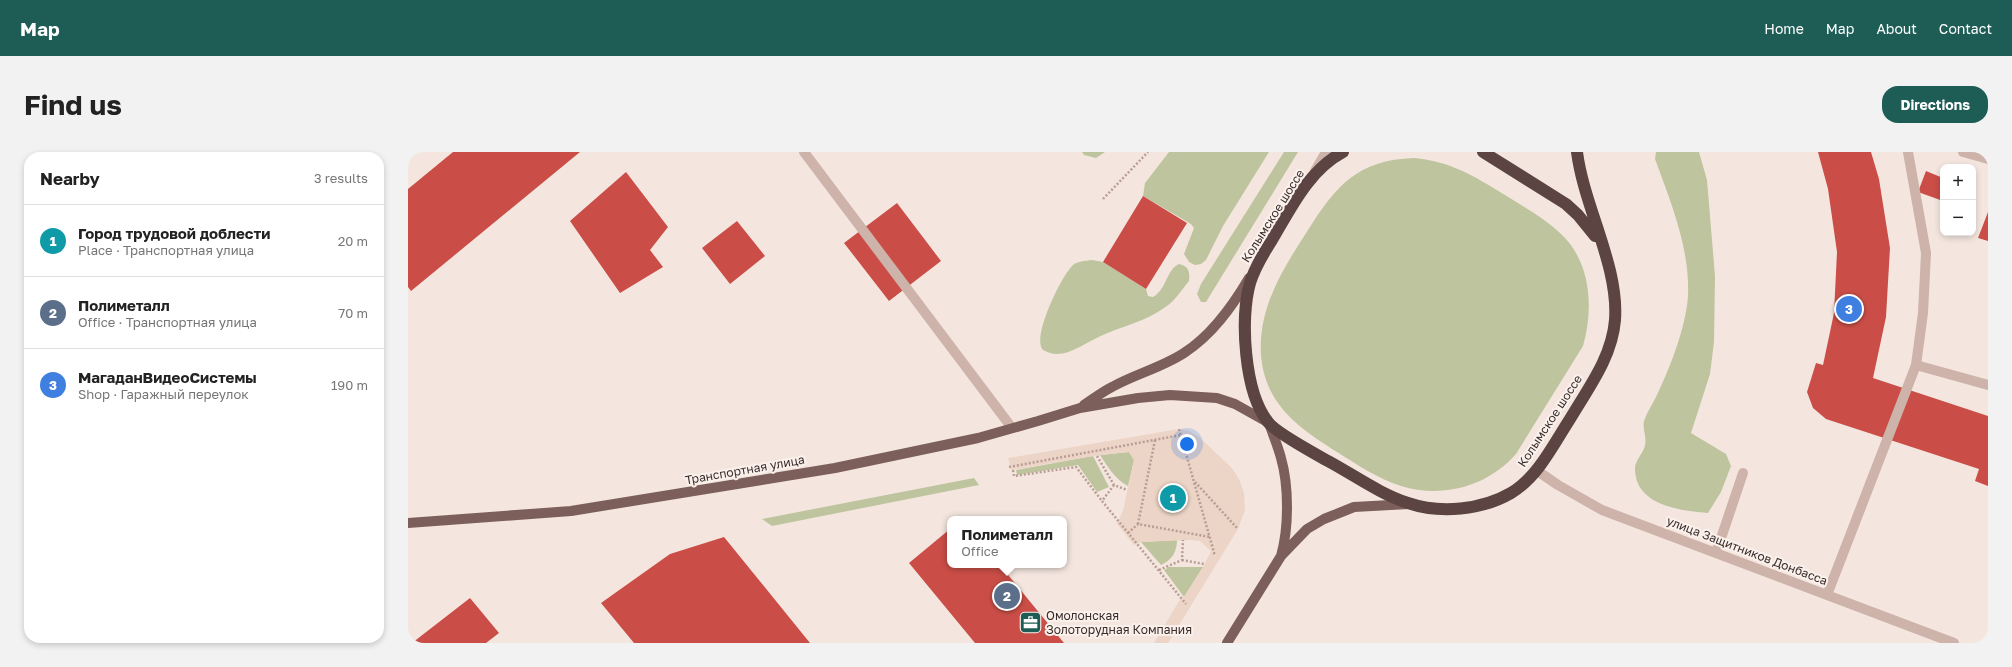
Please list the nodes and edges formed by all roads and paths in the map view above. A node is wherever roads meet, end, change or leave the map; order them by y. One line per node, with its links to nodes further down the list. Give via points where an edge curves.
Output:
1 (804, 152): 18 (street)
2 (1148, 152): 11 (path)
3 (1326, 152): 10 (street)
4 (1343, 152): 10 (highway, Колымское шоссе, via 1325,164)
5 (1483, 152): 12 (highway, Колымское шоссе, via 1546,191 1578,215 1590,228)
6 (1577, 152): 12 (highway, Колымское шоссе, via 1583,184)
7 (1908, 152): 14 (street, via 1926,253 1923,313)
8 (1963, 152): 9 (street)
9 (1987, 156)
10 (1304, 188): 13 (highway, Колымское шоссе)
11 (1103, 199)
12 (1605, 257): 25 (highway, Колымское шоссе, via 1610,270 1615,302 1615,320 1607,355)
13 (1259, 260): 16 (main road, Транспортная улица, via 1222,318 1198,343 1182,354 1112,387); 17 (highway, Колымское шоссе, via 1248,292 1244,336 1256,400)
14 (1916, 365): 15 (street); 44 (street)
15 (1988, 385)
16 (1080, 408): 17 (main road, Транспортная улица, via 1138,398 1197,395 1235,404); 18 (main road, Транспортная улица)
17 (1269, 423): 31 (highway, Колымское шоссе, via 1310,451); 40 (main road, Колымское шоссе, via 1281,459 1286,490 1286,535)
18 (1012, 428): 32 (main road, Транспортная улица, via 880,460 636,502 571,511)
19 (1179, 429): 20 (path)
20 (1181, 435): 21 (path); 27 (path)
21 (1155, 440): 23 (path); 33 (path)
22 (1097, 456): 28 (path)
23 (1010, 466)
24 (1013, 470): 30 (path, via 1014,476 1076,467)
25 (1536, 470): 31 (highway, Колымское шоссе, via 1523,485 1509,494 1474,506 1432,508); 38 (street, улица Защитников Донбасса, via 1602,510)
26 (1743, 473): 38 (street)
27 (1194, 482): 34 (path); 36 (path)
28 (1114, 486): 29 (path); 30 (path)
29 (1128, 490)
30 (1102, 501): 35 (path)
31 (1409, 504): 40 (main road, Колымское шоссе, via 1354,507 1342,511 1307,529)
32 (408, 523)
33 (1138, 524): 35 (path); 36 (path)
34 (1238, 529)
35 (1128, 533): 43 (path)
36 (1210, 537): 39 (path)
37 (1183, 540): 41 (path)
38 (1716, 553): 44 (street, улица Защитников Донбасса)
39 (1215, 556)
40 (1281, 556): 46 (main road, Колымское шоссе)
41 (1182, 560): 42 (path); 43 (path)
42 (1204, 564)
43 (1159, 570): 45 (path)
44 (1827, 595): 47 (street, улица Защитников Донбасса)
45 (1186, 604)
46 (1227, 643)
47 (1954, 643)

